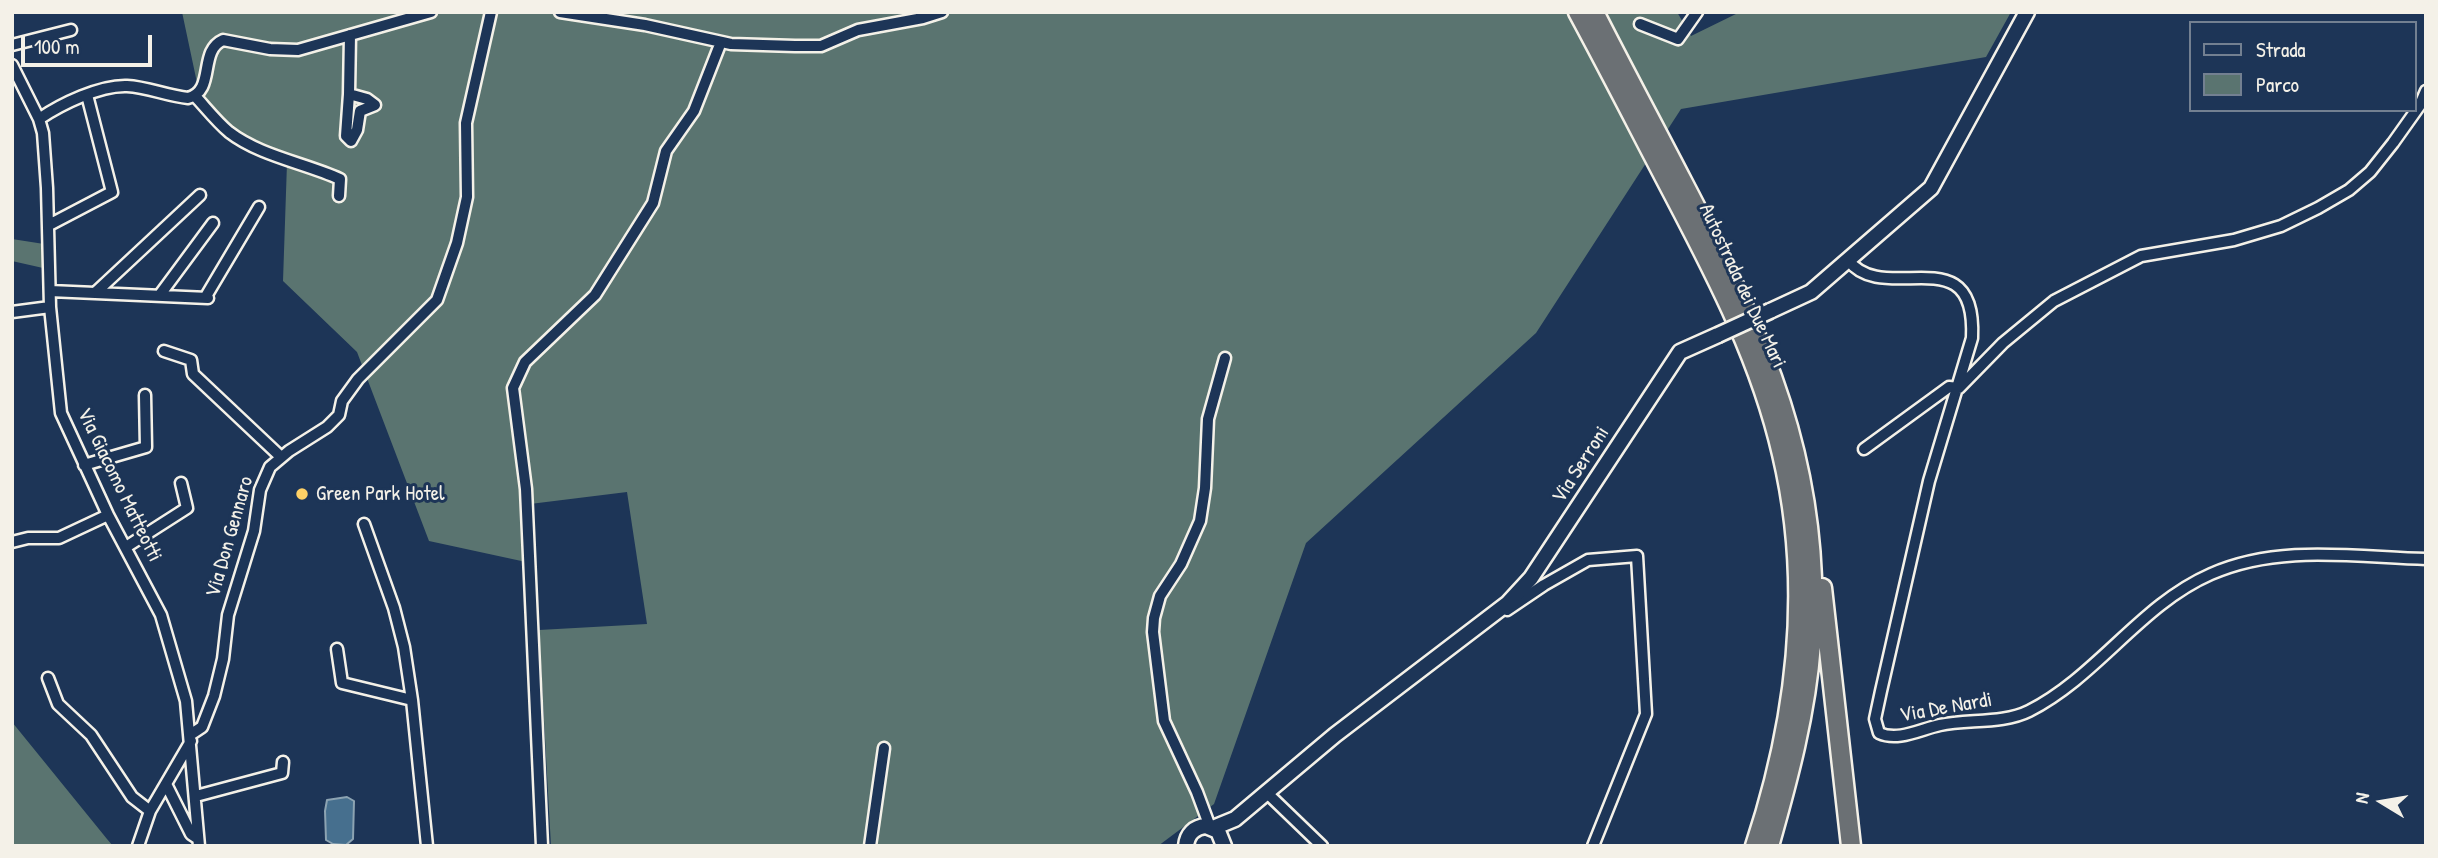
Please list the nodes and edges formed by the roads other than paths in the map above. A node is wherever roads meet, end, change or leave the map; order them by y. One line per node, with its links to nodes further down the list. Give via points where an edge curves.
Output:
1 (431, 12): 11 (street)
2 (491, 12): 40 (street, Via Don Gennaro, via 466,123 467,197 437,300 358,379 327,427)
3 (560, 12): 12 (street)
4 (942, 12): 12 (street, via 858,30 821,46)
5 (1578, 12): 15 (highway, Autostrada dei Due Mari)
6 (1594, 12): 15 (highway, Autostrada dei Due Mari)
7 (1697, 12): 9 (street, via 1678,39)
8 (2027, 12): 28 (main road, Via Serroni, via 1931,188)
9 (1640, 24)
10 (71, 30): 13 (street)
11 (350, 35): 17 (street); 19 (street, via 298,50 223,40 209,54 202,88)
12 (720, 42): 69 (street, via 694,111 666,150 653,203 595,295 525,362 513,388 526,489)
13 (12, 46)
14 (12, 65): 22 (street, Via Giacomo Matteotti)
15 (1622, 80): 32 (highway, Autostrada dei Due Mari); 52 (highway, Autostrada dei Due Mari, via 1732,309 1774,422 1790,492 1798,567)
16 (2426, 91): 20 (street)
17 (349, 94): 17 (street, via 375,105 360,111 358,131 351,141 346,136)
18 (87, 95): 19 (street, via 126,86); 22 (street); 27 (street, via 112,192)
19 (195, 96): 24 (street, via 230,133 280,159 341,179)
20 (2417, 109)
21 (2415, 112): 37 (street, via 2370,173 2349,190 2281,226 2234,240 2141,256 2043,308)
22 (39, 119): 27 (street, Via Giacomo Matteotti)
23 (200, 195): 30 (street)
24 (339, 196)
25 (259, 208): 31 (street, via 207,298)
26 (213, 223): 31 (street)
27 (49, 225): 29 (street, Via Giacomo Matteotti)
28 (1848, 260): 37 (street, Via De Nardi, via 1870,276 1918,276 1964,290 1973,318 1972,338); 48 (main road, Via Serroni, bridge, via 1811,292 1680,352)
29 (50, 291): 30 (street); 33 (street, Via Giacomo Matteotti)
30 (95, 293): 31 (street)
31 (159, 296)
32 (1745, 305): 75 (highway, Autostrada dei Due Mari, via 1776,383 1796,451 1812,565 1811,645 1804,704); 76 (highway, via 1783,381 1803,450)
33 (50, 307): 34 (street); 41 (street, Via Giacomo Matteotti, via 61,413)
34 (12, 312)
35 (164, 351): 40 (street, via 191,360 193,374)
36 (1225, 358): 63 (street, via 1208,419 1200,521 1153,618 1164,721 1197,792)
37 (1959, 387): 39 (street, via 1949,387); 47 (street, Via De Nardi, via 1929,481 1877,710 1876,727 1884,735 2026,712 2078,678 2168,599 2210,574 2255,559 2300,553)
38 (145, 396): 41 (street, via 146,447)
39 (1864, 450)
40 (281, 457): 53 (street, Via Don Gennaro, via 270,467 260,491 254,531 228,615 214,696 202,727)
41 (84, 465): 43 (street, Via Giacomo Matteotti)
42 (181, 483): 46 (street, via 187,508)
43 (108, 515): 45 (street, via 59,538); 46 (street, Via Giacomo Matteotti)
44 (364, 524): 51 (street, via 394,608)
45 (12, 542)
46 (126, 547): 53 (street, Via Giacomo Matteotti, via 161,615 186,701)
47 (2426, 559)
48 (1513, 603): 59 (main road, Via Serroni, via 1335,734); 72 (street, via 1588,560 1637,556 1646,714)
49 (337, 649): 51 (street, via 342,683)
50 (48, 678): 61 (street, via 58,704 91,735 132,797)
51 (412, 700): 68 (street)
52 (1791, 702): 73 (highway); 74 (highway, Autostrada dei Due Mari)
53 (191, 738): 56 (street, Via Don Gennaro); 57 (street, Via Giacomo Matteotti)
54 (884, 748): 70 (street)
55 (283, 762): 60 (street, via 282,773)
56 (176, 768): 57 (street); 58 (street, Via Don Gennaro)
57 (193, 770): 60 (street, Via Giacomo Matteotti)
58 (166, 784): 61 (street, Via Don Gennaro); 64 (street)
59 (1266, 792): 62 (main road, Via Serroni); 71 (street)
60 (195, 796): 64 (street, Via Giacomo Matteotti)
61 (150, 811): 67 (street, Via Don Gennaro)
62 (1235, 819): 63 (main road, Via Serroni); 66 (main road, Via Serroni)
63 (1206, 824): 65 (main road, Via Serroni); 66 (main road, Via Serroni, via 1218,831)
64 (198, 842)
65 (1185, 843)
66 (1224, 844)
67 (138, 846)
68 (427, 846)
69 (542, 846)
70 (870, 846)
71 (1322, 846)
72 (1593, 846)
73 (1747, 846)
74 (1755, 846)
75 (1769, 846)
76 (1851, 846)

